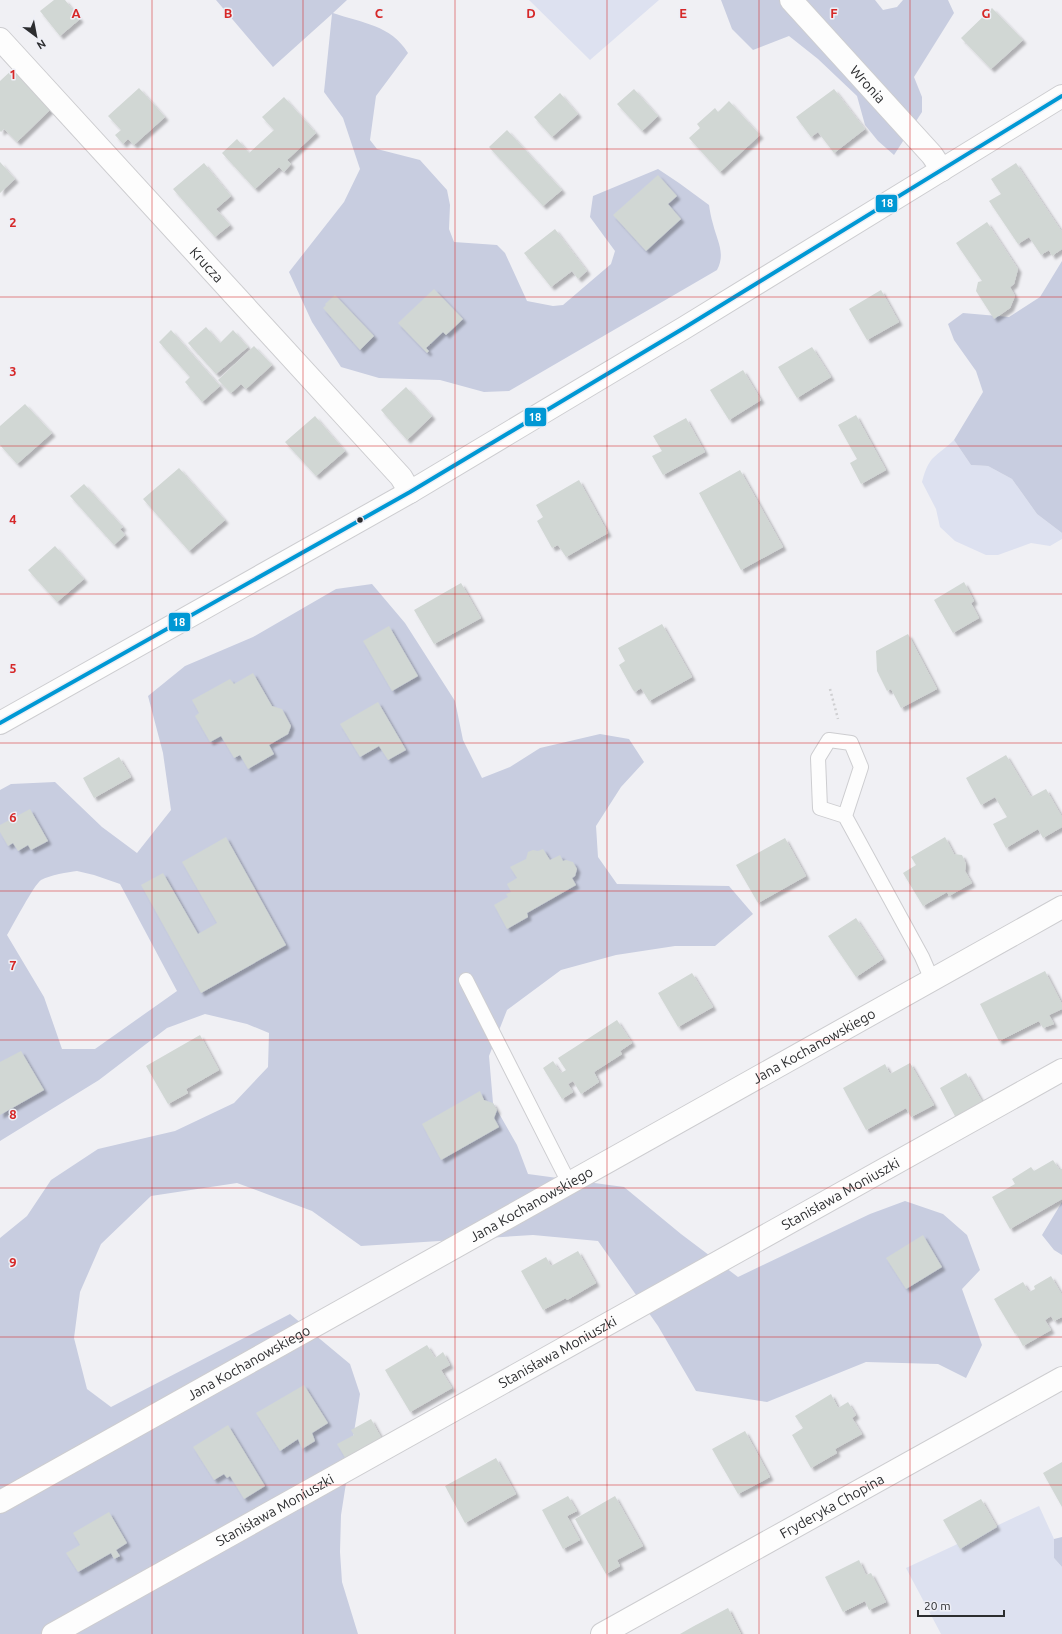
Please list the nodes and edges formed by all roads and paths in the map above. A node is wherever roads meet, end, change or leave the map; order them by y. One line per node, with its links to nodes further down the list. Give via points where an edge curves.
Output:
1 (791, 0): 4 (street, Wronia, via 932,155)
2 (0, 40): 5 (street, Krucza, via 401,477)
3 (1062, 96): 4 (street)
4 (942, 170): 5 (street)
5 (410, 492): 7 (street)
6 (830, 689): 8 (path)
7 (0, 723)
8 (842, 741): 9 (lane, via 851,743 861,767); 9 (lane, via 829,740 818,758 820,808)
9 (845, 816): 12 (lane)
10 (1062, 907): 12 (street, Jana Kochanowskiego)
11 (466, 980): 14 (lane)
12 (932, 980): 14 (street, Jana Kochanowskiego)
13 (1062, 1070): 17 (street, Stanisława Moniuszki)
14 (569, 1183): 16 (street, Jana Kochanowskiego)
15 (1062, 1378): 18 (street, Fryderyka Chopina)
16 (0, 1502)
17 (53, 1634)
18 (602, 1634)

